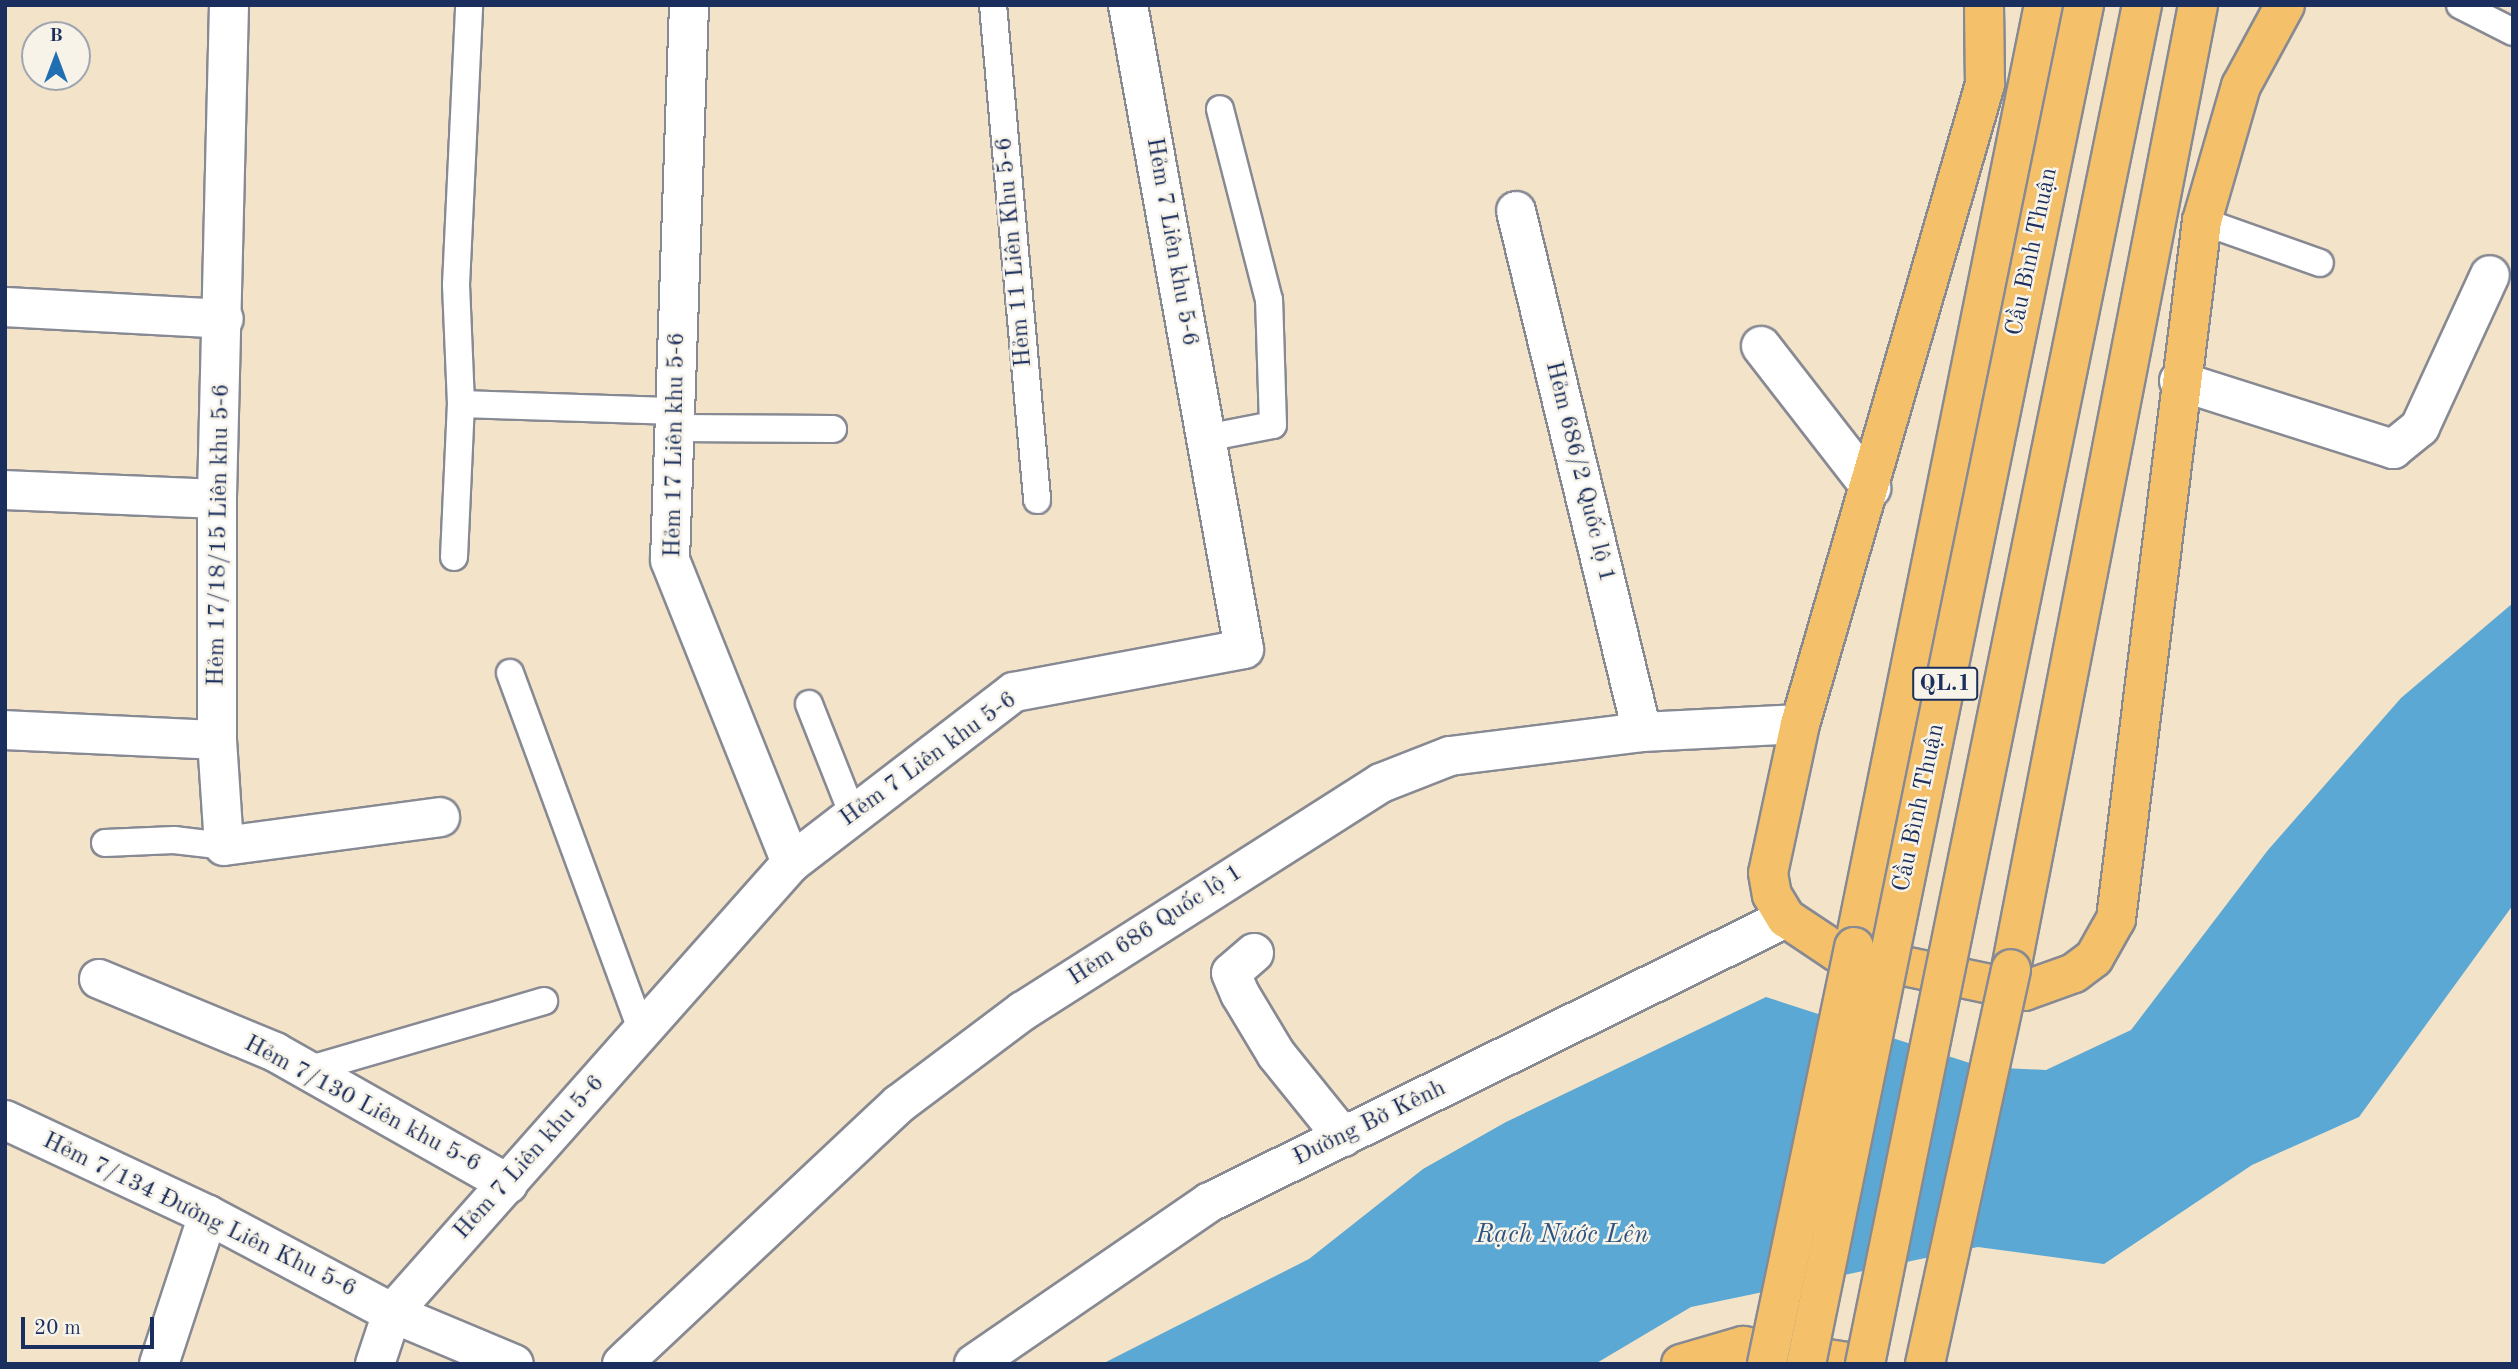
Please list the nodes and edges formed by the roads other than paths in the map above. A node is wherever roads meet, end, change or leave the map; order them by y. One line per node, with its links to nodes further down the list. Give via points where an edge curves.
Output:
1 (229, 5): 20 (street, Hẻm 17/18/15 Liên khu 5-6)
2 (469, 5): 23 (lane, via 456,285)
3 (689, 5): 24 (street, Hẻm 17 Liên khu 5-6)
4 (993, 5): 30 (lane, Hẻm 11 Liên Khu 5-6)
5 (1128, 5): 26 (street, Hẻm 7 Liên khu 5-6)
6 (1984, 5): 27 (highway, via 1985,84)
7 (2044, 5): 60 (highway, Cầu Bình Thuận / QL.1, bridge)
8 (2084, 5): 61 (highway, Cầu Bình Thuận / QL.1, bridge)
9 (2142, 5): 62 (highway, QL.1, bridge)
10 (2198, 5): 63 (highway, bridge, via 2011,969)
11 (2285, 5): 16 (highway, via 2241,86)
12 (2460, 5): 13 (lane)
13 (2513, 32)
14 (1220, 110): 26 (lane, via 1269,300 1273,425)
15 (1516, 211): 36 (street, Hẻm 686/2 Quốc lộ 1)
16 (2202, 221): 17 (lane); 22 (highway)
17 (2320, 263)
18 (2490, 275): 22 (street, via 2420,426 2393,449)
19 (5, 307): 20 (street)
20 (224, 319): 29 (street, Hẻm 17/18/15 Liên khu 5-6)
21 (1761, 346): 27 (street)
22 (2179, 382): 43 (highway, via 2122,890 2109,936 2094,958 2049,985 1997,990 1837,952)
23 (461, 404): 24 (lane); 31 (lane)
24 (676, 420): 25 (lane); 42 (street, Hẻm 17 Liên khu 5-6, via 670,560)
25 (833, 429)
26 (1206, 438): 38 (street, Hẻm 7 Liên khu 5-6, via 1244,649 1014,692)
27 (1871, 488): 34 (highway)
28 (5, 490): 29 (street)
29 (217, 499): 37 (street, Hẻm 17/18/15 Liên khu 5-6)
30 (1037, 500)
31 (454, 557)
32 (510, 673): 47 (lane)
33 (809, 704): 38 (lane)
34 (1800, 724): 36 (street, Hẻm 686 Quốc lộ 1); 43 (highway, via 1768,873)
35 (5, 730): 37 (street)
36 (1642, 732): 57 (street, Hẻm 686 Quốc lộ 1, via 1450,756 1381,783 1023,1011 898,1104)
37 (217, 740): 41 (street, Hẻm 17/18/15 Liên khu 5-6)
38 (853, 815): 42 (street, Hẻm 7 Liên khu 5-6)
39 (440, 817): 41 (street)
40 (105, 843): 41 (lane, via 174,840)
41 (224, 846)
42 (791, 863): 47 (street, Hẻm 7 Liên khu 5-6)
43 (1786, 918): 50 (street, Đường Bờ Kênh)
44 (1254, 953): 50 (street, via 1231,973 1240,994 1276,1054)
45 (99, 979): 48 (street, Hẻm 7/130 Liên khu 5-6)
46 (544, 1001): 48 (lane)
47 (642, 1032): 51 (street, Hẻm 7 Liên khu 5-6)
48 (307, 1070): 51 (street, Hẻm 7/130 Liên khu 5-6)
49 (5, 1120): 52 (street, Hẻm 7/134 Đường Liên Khu 5-6)
50 (1343, 1137): 58 (street, Đường Bờ Kênh, via 1210,1202)
51 (508, 1184): 53 (street, Hẻm 7 Liên khu 5-6)
52 (208, 1215): 53 (street, Hẻm 7/134 Đường Liên Khu 5-6); 54 (street)
53 (392, 1312): 55 (street, Hẻm 7 Liên khu 5-6); 56 (street, Hẻm 7/134 Đường Liên Khu 5-6)
54 (159, 1364)
55 (375, 1364)
56 (514, 1364)
57 (622, 1364)
58 (974, 1364)
59 (1681, 1364): 62 (highway, via 1743,1346)
60 (1768, 1364)
61 (1806, 1364)
62 (1863, 1364)
63 (1925, 1364)

